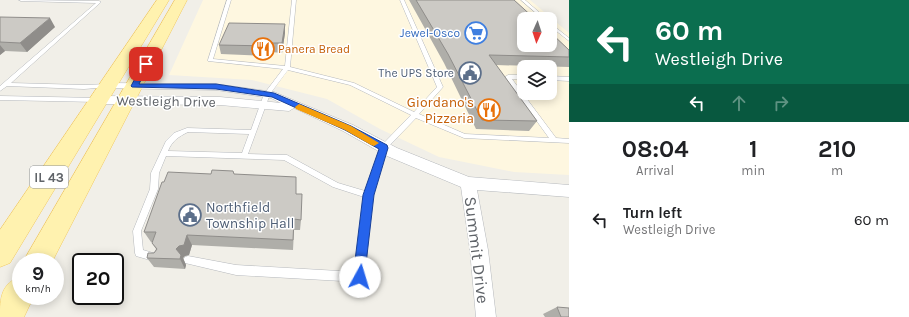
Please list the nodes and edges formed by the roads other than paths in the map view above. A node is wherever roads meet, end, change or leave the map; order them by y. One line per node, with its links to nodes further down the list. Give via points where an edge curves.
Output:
1 (21, 0): 15 (lane, via 99,2)
2 (163, 0): 18 (main road, IL 43)
3 (181, 0): 19 (main road, IL 43)
4 (229, 0): 11 (lane, via 210,60)
5 (294, 0): 11 (lane)
6 (402, 0): 23 (lane, via 440,87)
7 (523, 0): 8 (lane)
8 (536, 12)
9 (557, 30): 10 (lane)
10 (569, 40)
11 (287, 68): 21 (lane); 23 (lane, via 352,84)
12 (517, 77): 17 (lane, via 508,77)
13 (557, 78): 14 (lane)
14 (569, 79)
15 (6, 84): 16 (lane); 18 (lane)
16 (0, 89)
17 (517, 89)
18 (103, 93): 19 (street, Westleigh Drive); 19 (street, Westleigh Drive); 20 (lane); 34 (main road, IL 43)
19 (130, 93): 21 (street, Westleigh Drive, via 220,101); 21 (street, Westleigh Drive, via 216,87); 33 (main road, IL 43)
20 (0, 98)
21 (265, 99): 24 (lane); 27 (street, Westleigh Drive, via 305,110 348,128)
22 (525, 100): 25 (lane)
23 (415, 115): 25 (lane, via 464,136); 27 (lane)
24 (253, 132): 28 (lane, via 187,130 176,135 168,143); 29 (lane)
25 (555, 141): 26 (lane)
26 (569, 141)
27 (383, 148): 30 (street, Westleigh Drive); 32 (lane)
28 (164, 153): 29 (lane); 35 (lane, via 155,173 154,189 138,231 139,253)
29 (244, 156): 32 (lane, via 285,157 336,185)
30 (468, 183): 31 (street, Westleigh Drive); 39 (street, Summit Drive)
31 (569, 191)
32 (368, 195): 36 (lane, via 360,277 236,270)
33 (42, 253)
34 (0, 254)
35 (157, 258)
36 (188, 260)
37 (13, 305): 38 (main road)
38 (7, 317)
39 (486, 317)

